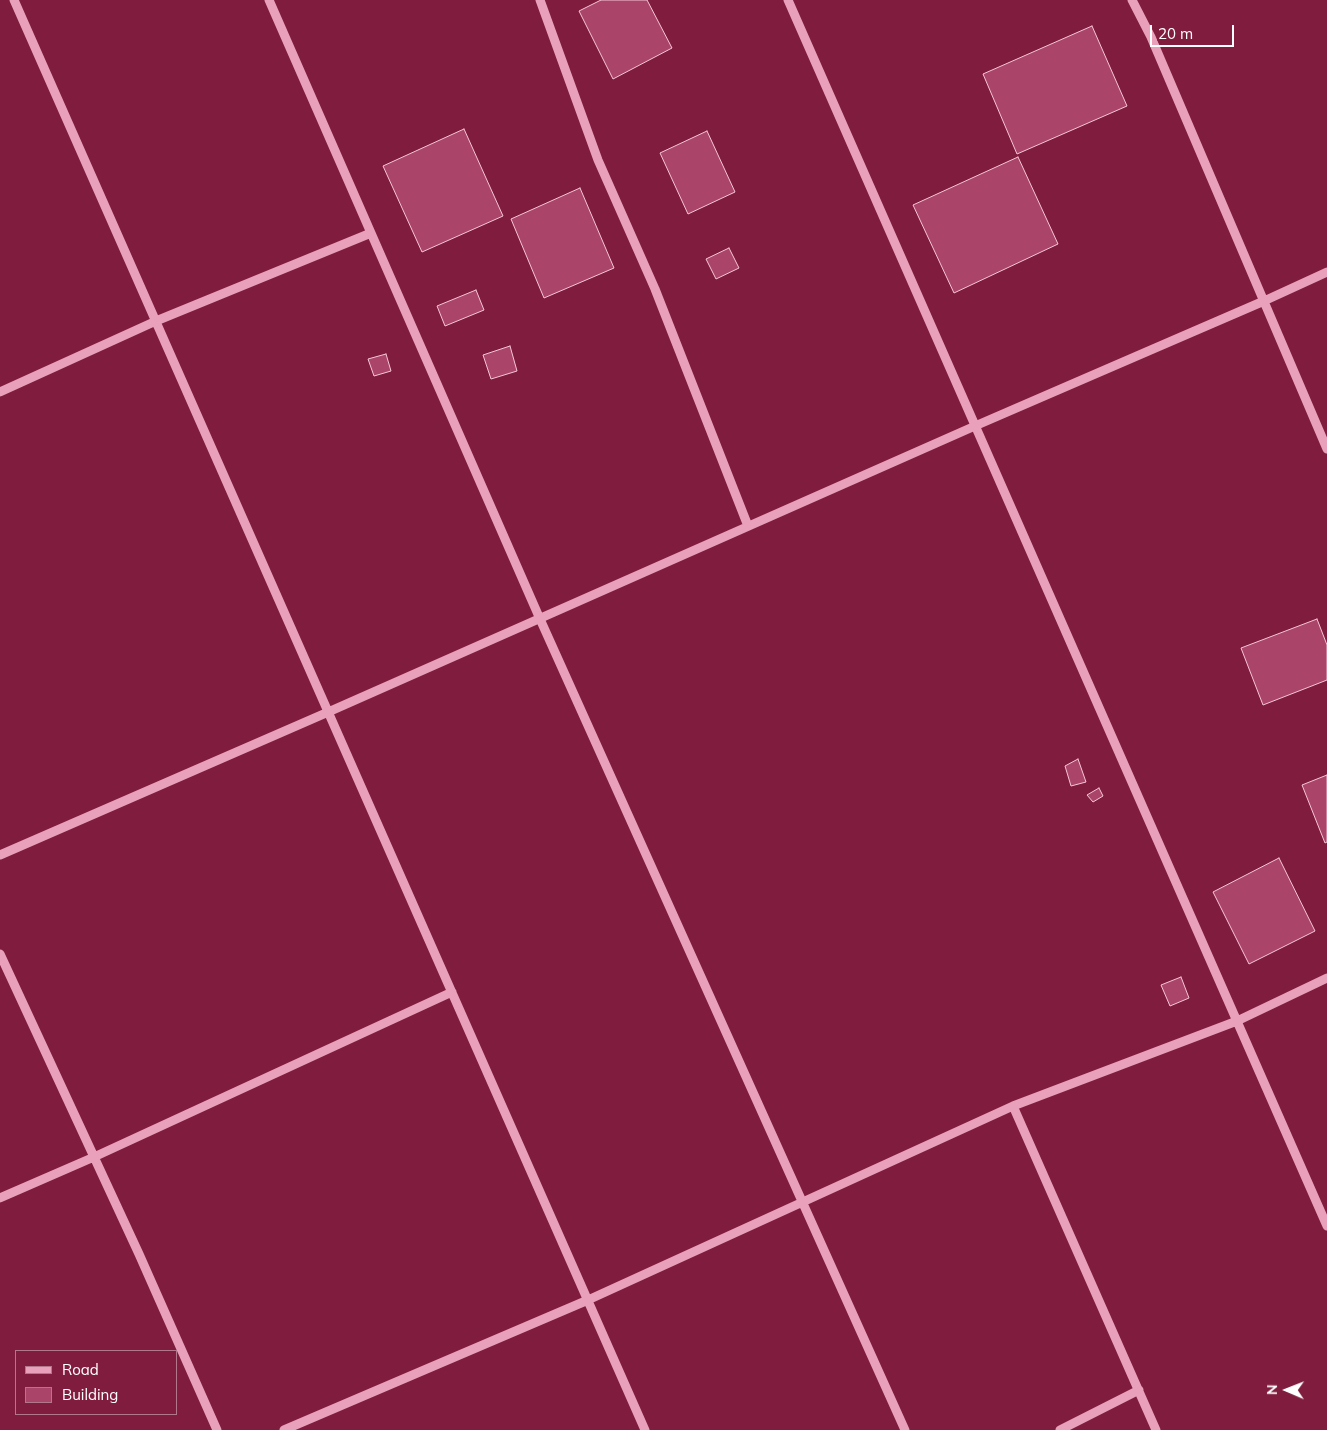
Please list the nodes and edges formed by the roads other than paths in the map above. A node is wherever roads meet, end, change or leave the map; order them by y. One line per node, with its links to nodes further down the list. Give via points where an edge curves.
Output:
1 (14, 0): 9 (street)
2 (269, 0): 6 (street)
3 (540, 0): 13 (street, via 598,160 655,289)
4 (788, 0): 11 (street)
5 (1132, 0): 8 (street, via 1151,37)
6 (372, 233): 9 (street); 14 (street)
7 (1327, 272): 8 (street)
8 (1264, 301): 11 (street); 12 (street)
9 (156, 320): 10 (street); 15 (street)
10 (0, 392)
11 (975, 426): 13 (street); 20 (street)
12 (1327, 449)
13 (748, 526): 14 (street)
14 (540, 619): 15 (street); 24 (street)
15 (328, 712): 16 (street); 19 (street)
16 (0, 855)
17 (0, 954): 22 (street)
18 (1327, 978): 20 (street)
19 (452, 992): 22 (street); 26 (street)
20 (1237, 1021): 21 (street); 25 (street)
21 (1013, 1106): 24 (street); 27 (street)
22 (94, 1157): 23 (street); 28 (street)
23 (0, 1198)
24 (802, 1202): 26 (street); 31 (street)
25 (1327, 1226)
26 (588, 1300): 29 (street); 30 (street)
27 (1139, 1390): 32 (street); 33 (street)
28 (217, 1430)
29 (284, 1430)
30 (645, 1430)
31 (905, 1430)
32 (1060, 1430)
33 (1156, 1430)

